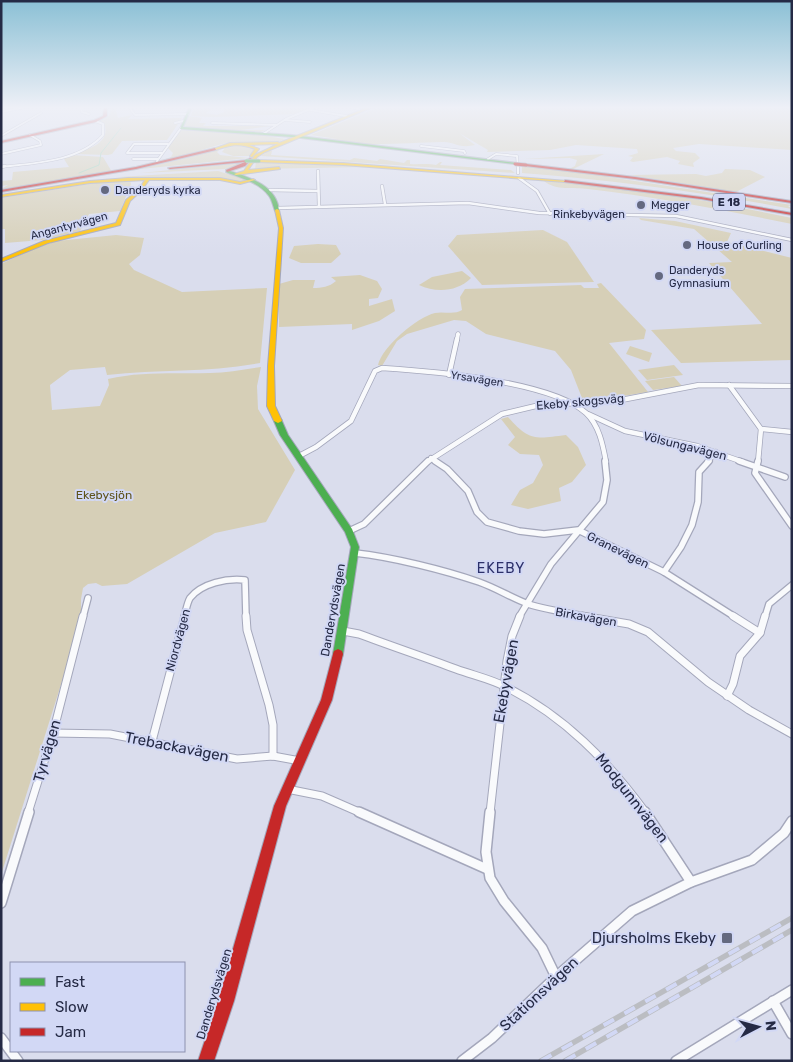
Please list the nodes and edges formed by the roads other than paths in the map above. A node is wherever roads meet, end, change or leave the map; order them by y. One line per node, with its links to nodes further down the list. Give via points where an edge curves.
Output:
1 (56, 157): 10 (street)
2 (160, 157): 9 (street, via 158,160)
3 (187, 157): 15 (main road)
4 (228, 157): 11 (main road)
5 (253, 157): 11 (main road)
6 (256, 157): 11 (main road)
7 (262, 157): 11 (main road)
8 (467, 157): 13 (main road)
9 (132, 159)
10 (1, 166)
11 (247, 166): 13 (main road); 13 (main road, E 18, via 310,162); 14 (main road, via 240,183 220,179); 15 (main road, E 18, via 168,166); 17 (main road, via 154,172); 17 (main road, E 18, via 158,169); 18 (main road); 25 (main road, E 18, via 313,160 594,180 716,197)
12 (318, 171): 19 (street)
13 (518, 171): 21 (main road, bridge, via 526,165); 25 (main road, E 18); 26 (street, via 537,191)
14 (148, 178): 20 (main road); 28 (main road, Angantyrvägen, via 128,200 118,224 46,242)
15 (79, 179): 20 (main road, E 18)
16 (382, 186): 22 (street)
17 (37, 188): 20 (main road, E 18)
18 (270, 190): 19 (street); 24 (main road, Danderydsvägen)
19 (318, 191): 23 (street)
20 (1, 193)
21 (792, 202)
22 (385, 204): 23 (street, Rinkebyvägen); 26 (street, Rinkebyvägen, via 468,203)
23 (319, 206): 24 (street, Rinkebyvägen)
24 (278, 208): 38 (main road, Danderydsvägen, via 281,228 269,394 277,420)
25 (792, 213)
26 (550, 214): 27 (street, Rinkebyvägen, via 676,216)
27 (792, 240)
28 (1, 261)
29 (458, 334): 30 (street)
30 (450, 374): 33 (street, Yrsavägen, via 534,390); 38 (street, Yrsavägen, via 376,369 351,421 316,448)
31 (730, 385): 32 (street, Ekeby skogsväg); 33 (street, Ekeby skogsväg, via 699,385 616,401); 35 (street)
32 (792, 386)
33 (574, 405): 34 (street); 39 (street, Ekeby skogsväg, via 540,405 502,414)
34 (587, 413): 37 (street, Völsungavägen, via 625,431); 43 (street, Ekebyvägen, via 602,443 608,478 602,504)
35 (762, 429): 36 (street); 40 (street)
36 (792, 432)
37 (716, 452): 40 (street, Völsungavägen); 46 (street, via 699,472 696,520)
38 (299, 456): 44 (main road, Danderydsvägen)
39 (431, 458): 43 (street, Granevägen, via 468,491 476,512 487,522 544,534); 44 (street, Ekeby skogsväg, via 364,524)
40 (757, 468): 41 (street, Völsungavägen); 42 (street, via 755,473)
41 (785, 477)
42 (792, 526)
43 (578, 530): 46 (street, Granevägen); 49 (street, Ekebyvägen)
44 (349, 531): 45 (main road, Danderydsvägen, via 356,547)
45 (355, 553): 49 (street, Birkavägen, via 373,554 476,581); 50 (main road, Danderydsvägen)
46 (664, 572): 51 (street, Granevägen)
47 (792, 584): 51 (street, via 769,604)
48 (88, 598): 54 (street, Tyrvägen)
49 (526, 603): 52 (street, Ekebyvägen, via 509,649); 53 (street, Birkavägen, via 629,624 648,632)
50 (343, 631): 52 (street, Modgunnvägen); 58 (main road, Danderydsvägen, via 326,700)
51 (760, 633): 53 (street, via 740,656)
52 (504, 686): 61 (street, Ekebyvägen, via 497,730); 62 (street, Modgunnvägen, via 567,725 601,755 654,822)
53 (727, 696): 55 (street, Birkavägen)
54 (53, 733): 56 (street, Trebackavägen, via 110,734); 63 (street, Tyrvägen)
55 (792, 734)
56 (152, 741): 57 (street, Trebackavägen, via 237,759); 57 (street, Niordvägen, via 189,599 199,590 234,578 245,580 246,630 270,705)
57 (273, 756): 58 (street, Trebackavägen)
58 (300, 761): 59 (main road, Danderydsvägen)
59 (288, 789): 61 (street, via 322,796); 70 (main road, Danderydsvägen, via 265,856 226,1001)
60 (792, 821): 62 (street, Stationsvägen, via 784,833 752,860)
61 (487, 869): 64 (street, via 493,884 548,957)
62 (691, 882): 64 (street, Stationsvägen, via 632,911)
63 (1, 903)
64 (556, 977): 71 (street, Stationsvägen, via 492,1038)
65 (792, 990): 66 (street)
66 (774, 1001): 67 (street); 72 (street)
67 (792, 1034)
68 (1, 1038): 69 (street)
69 (10, 1050)
70 (206, 1061)
71 (462, 1061)
72 (676, 1061)

